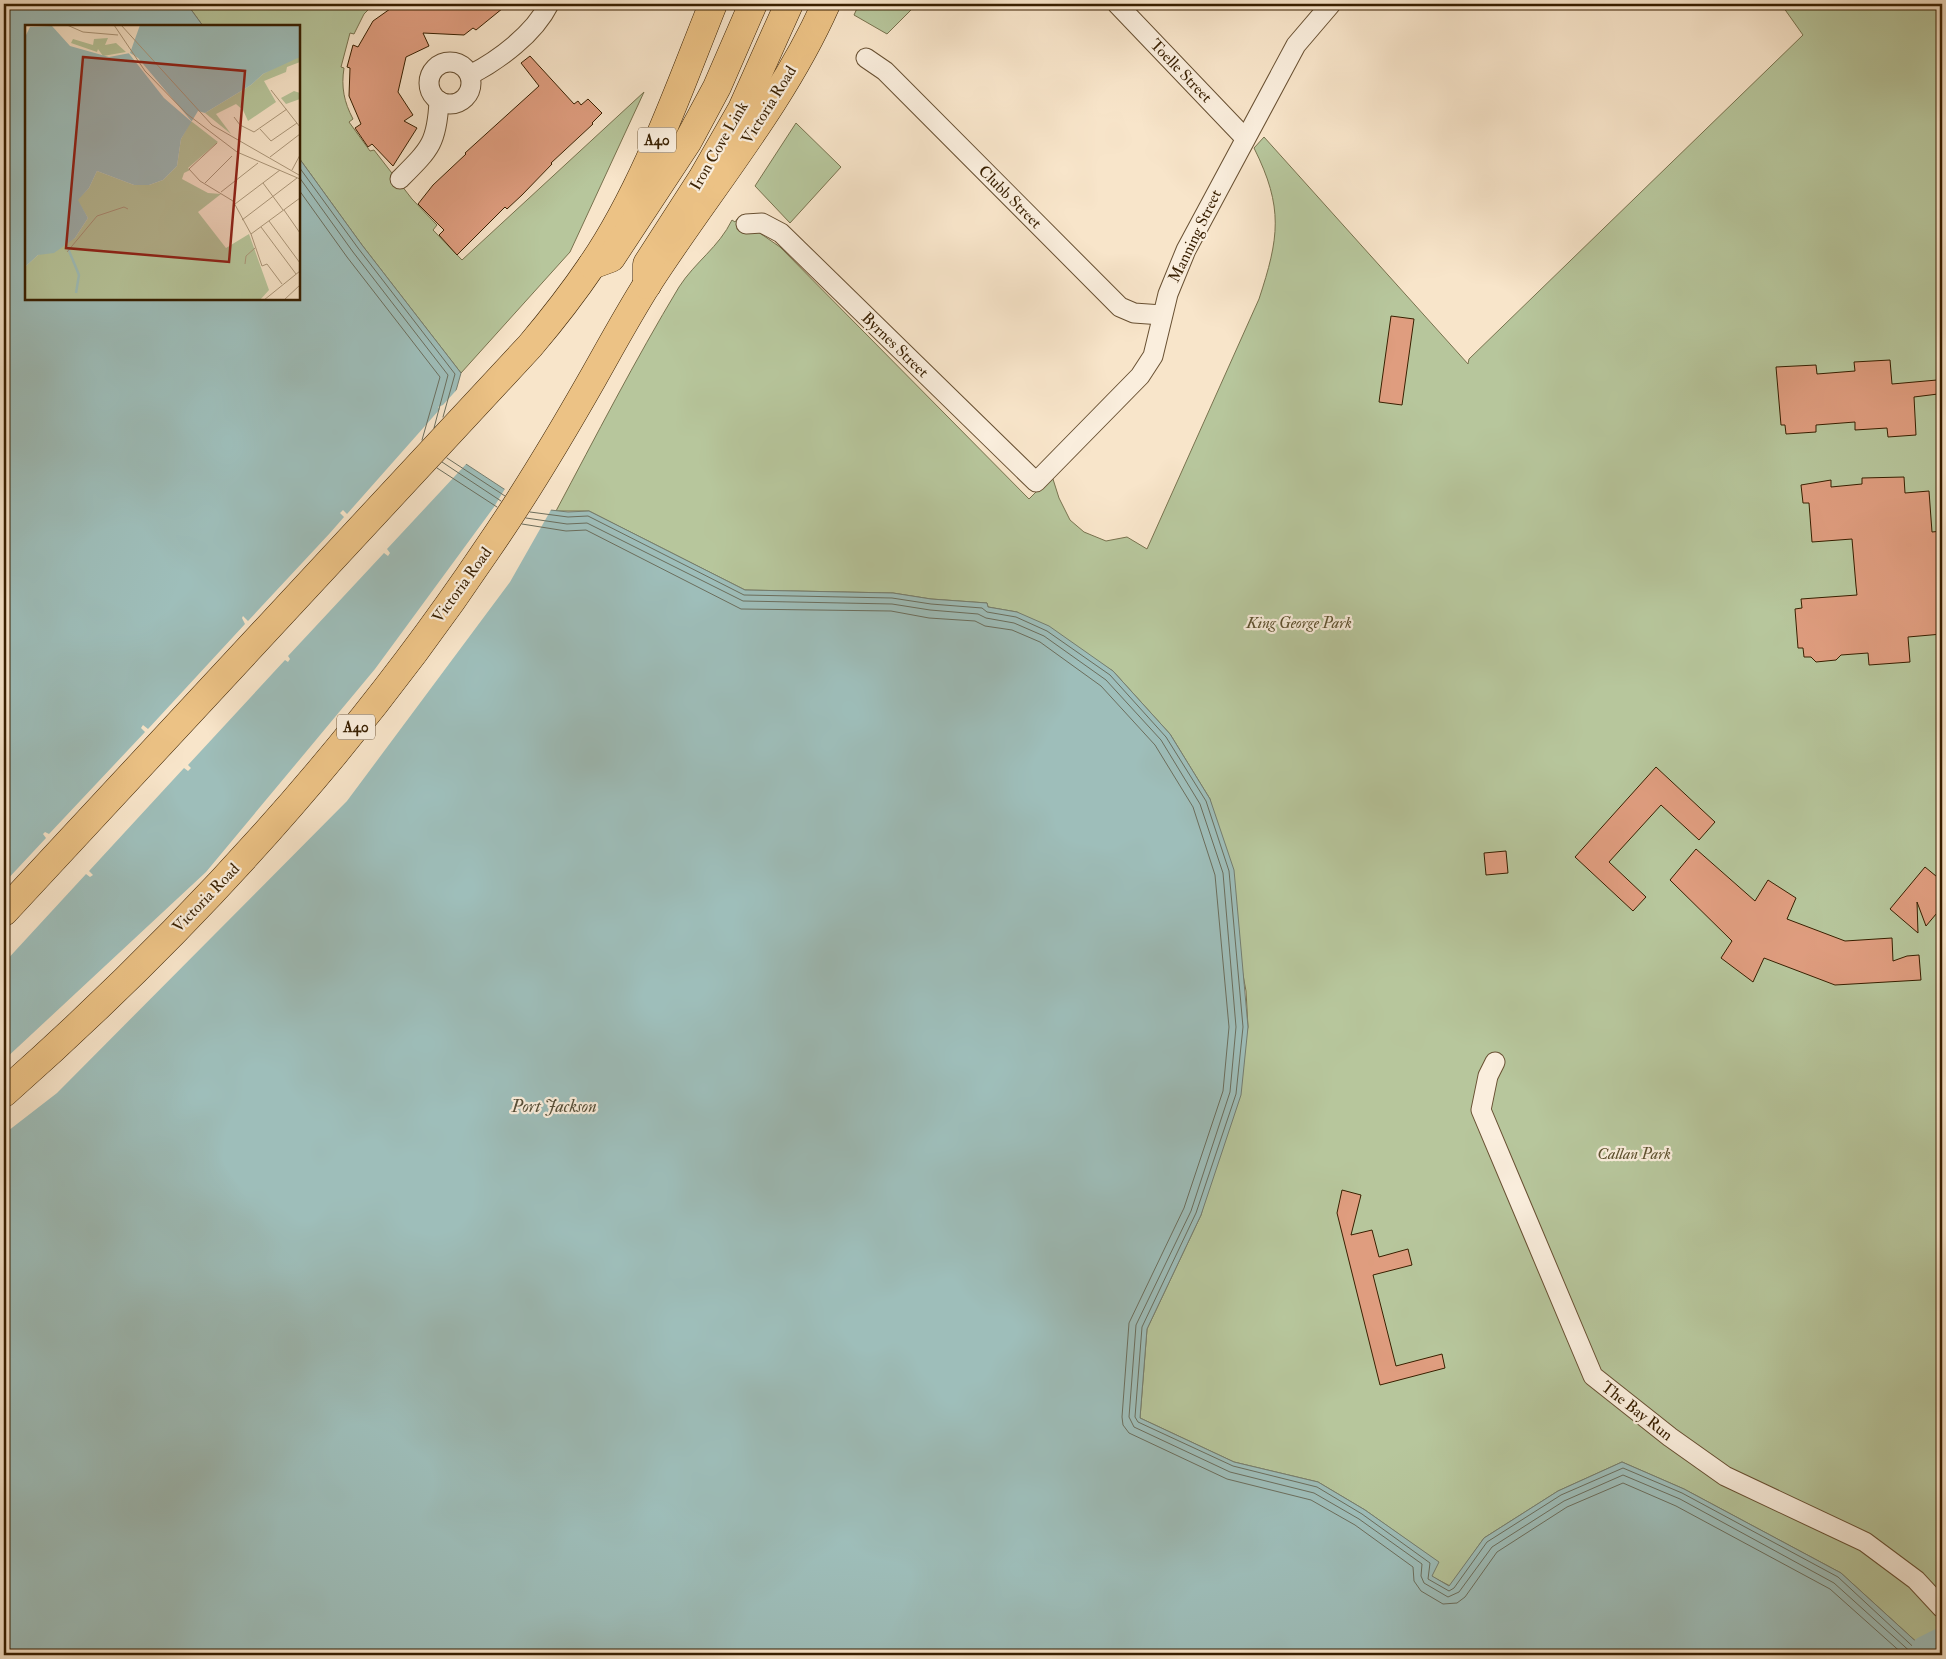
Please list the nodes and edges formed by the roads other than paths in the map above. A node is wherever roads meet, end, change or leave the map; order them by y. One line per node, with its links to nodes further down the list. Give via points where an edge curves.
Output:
1 (549, 4): 9 (street, via 514,44 493,62)
2 (712, 4): 14 (highway, A40, via 656,142 617,222)
3 (753, 4): 14 (highway, Iron Cove Link, via 717,87 688,141 610,258)
4 (789, 4): 15 (highway, Iron Cove Link, via 742,109 703,178 647,264)
5 (826, 4): 15 (highway, Victoria Road / A40, via 791,72 764,115)
6 (1116, 4): 11 (street, Toelle Street)
7 (1331, 4): 11 (street, Manning Street, via 1296,45)
8 (866, 58): 16 (street, Clubb Street, via 885,71 1120,307 1134,313)
9 (470, 75): 10 (street, via 471,88 464,99 452,104); 10 (street, via 454,62 434,69 430,83 434,96)
10 (440, 101): 12 (street, via 436,136 428,150)
11 (1245, 138): 16 (street, Manning Street, via 1175,272)
12 (400, 179)
13 (746, 224): 17 (street, Byrnes Street, via 762,223 781,233)
14 (590, 268): 18 (highway, A40, via 530,346)
15 (642, 294): 20 (highway, Victoria Road / A40, via 511,514 368,714 254,849 88,1019)
16 (1162, 315): 17 (street, Manning Street, via 1156,346 1146,369)
17 (1036, 482)
18 (4, 912)
19 (1495, 1062): 21 (street, The Bay Run, via 1488,1076 1481,1110 1593,1376 1726,1476 1865,1542 1916,1580)
20 (4, 1093)
21 (1942, 1608)

